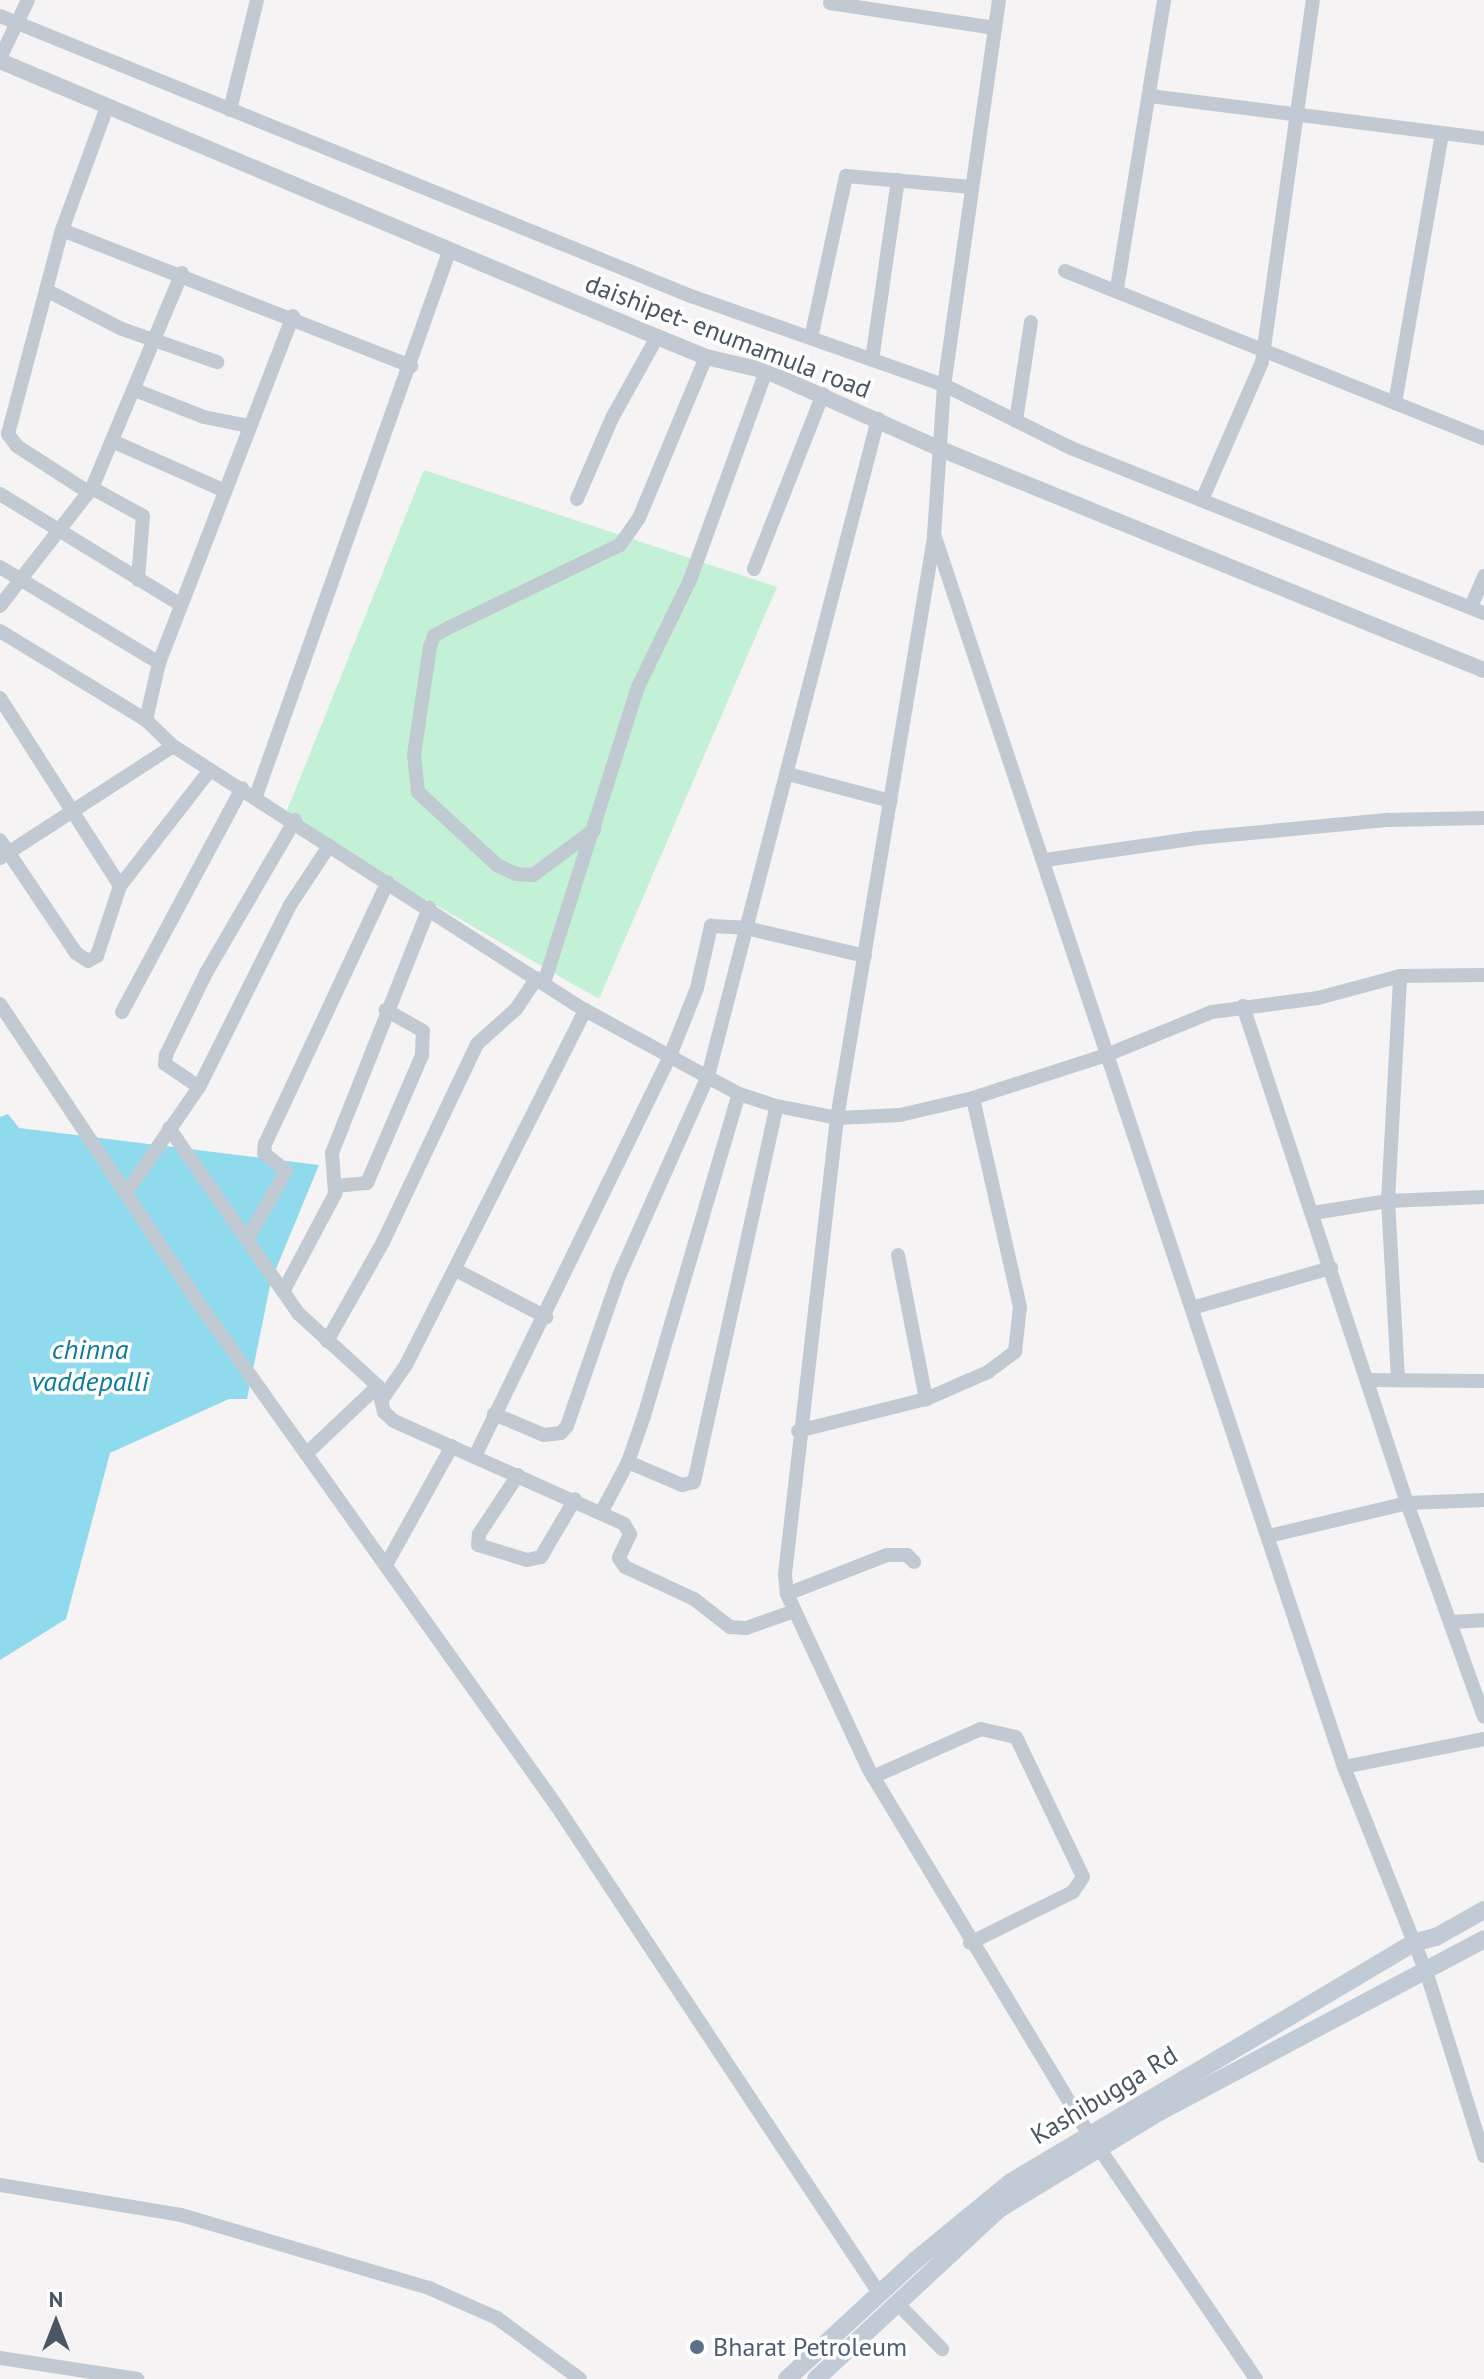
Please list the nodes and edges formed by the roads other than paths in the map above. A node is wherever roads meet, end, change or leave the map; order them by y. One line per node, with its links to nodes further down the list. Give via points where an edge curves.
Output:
1 (28, 0): 8 (street)
2 (257, 0): 13 (street)
3 (999, 0): 9 (street)
4 (1164, 0): 11 (street)
5 (1313, 0): 14 (street)
6 (830, 3): 9 (street)
7 (0, 16): 8 (street)
8 (20, 24): 10 (street); 13 (street)
9 (995, 28): 18 (street)
10 (0, 60): 12 (street, daishipet- enumamula road)
11 (1150, 96): 14 (street); 23 (street)
12 (107, 107): 19 (street); 20 (street, daishipet- enumamula road)
13 (230, 110): 28 (street, via 691,296)
14 (1297, 117): 15 (street); 30 (street)
15 (1442, 134): 16 (street); 39 (street)
16 (1484, 138)
17 (898, 180): 18 (street); 28 (street, via 851,175 844,179); 32 (street)
18 (972, 187): 36 (street)
19 (62, 230): 22 (street); 24 (street)
20 (450, 249): 27 (street, daishipet- enumamula road); 34 (street)
21 (1065, 271): 23 (street)
22 (182, 273): 25 (street); 29 (street)
23 (1117, 288): 30 (street)
24 (46, 290): 29 (street, via 122,329); 46 (street, via 8,434 17,446)
25 (293, 316): 34 (street); 42 (street)
26 (1031, 322): 41 (street)
27 (657, 337): 31 (street, daishipet- enumamula road); 49 (street, via 612,418)
28 (811, 338): 32 (street)
29 (156, 340): 33 (street); 37 (street)
30 (1264, 349): 39 (street); 50 (street, via 1253,389)
31 (706, 357): 35 (street, daishipet- enumamula road); 75 (street, via 639,518 620,545 448,628 434,636 430,647 414,755 418,792 497,865 516,874 533,875)
32 (872, 360): 36 (street)
33 (217, 362)
34 (411, 366): 70 (street)
35 (766, 371): 38 (street, daishipet- enumamula road); 75 (street, via 690,580 638,687)
36 (944, 385): 41 (street); 45 (street)
37 (135, 390): 42 (street, via 204,417); 44 (street)
38 (823, 394): 40 (street, daishipet- enumamula road); 54 (street)
39 (1395, 403): 43 (street)
40 (878, 419): 45 (street, daishipet- enumamula road); 68 (street)
41 (1016, 421): 50 (street)
42 (249, 426): 47 (street)
43 (1484, 439)
44 (112, 441): 46 (street); 47 (street)
45 (938, 448): 52 (street); 63 (street, daishipet- enumamula road)
46 (90, 490): 51 (street); 57 (street, via 143,516)
47 (223, 490): 58 (street)
48 (0, 494): 51 (street)
49 (577, 499)
50 (1202, 500): 60 (street)
51 (55, 532): 56 (street); 57 (street)
52 (934, 534): 71 (street); 78 (street)
53 (0, 567): 56 (street)
54 (754, 569)
55 (1484, 576): 60 (street)
56 (20, 579): 59 (street); 62 (street)
57 (138, 580): 58 (street)
58 (181, 605): 62 (street)
59 (0, 606)
60 (1477, 610)
61 (0, 631): 65 (street)
62 (159, 663): 65 (street)
63 (1484, 670)
64 (0, 698): 72 (street)
65 (146, 720): 66 (street)
66 (173, 746): 67 (street); 72 (street)
67 (210, 770): 69 (street); 80 (street)
68 (788, 774): 71 (street); 82 (street)
69 (242, 788): 70 (street); 91 (street)
70 (256, 796): 73 (street)
71 (891, 801): 83 (street)
72 (76, 810): 77 (street); 80 (street)
73 (295, 820): 76 (street); 95 (street, via 206,973 166,1055 165,1064)
74 (1483, 821): 78 (street, via 1389,820 1197,838)
75 (594, 830): 86 (street)
76 (329, 846): 79 (street); 95 (street, via 290,905)
77 (3, 850): 80 (street, via 76,953 88,961 104,941)
78 (1045, 860): 92 (street)
79 (388, 882): 81 (street); 106 (street, via 265,1144 264,1153 286,1171)
80 (120, 886)
81 (429, 908): 86 (street); 89 (street)
82 (746, 928): 83 (street); 93 (street, via 716,924 708,931 697,988); 94 (street)
83 (865, 956): 99 (street)
84 (1484, 975): 85 (street)
85 (1400, 976): 88 (street, via 1318,998); 104 (street)
86 (540, 981): 90 (street); 113 (street, via 477,1044 383,1242)
87 (0, 1004): 102 (street)
88 (1243, 1006): 92 (street, via 1185,1021); 105 (street)
89 (386, 1010): 101 (street, via 332,1153); 101 (street, via 423,1031 422,1055 367,1183)
90 (585, 1010): 93 (street); 109 (street)
91 (122, 1012)
92 (1109, 1054): 97 (street); 111 (street)
93 (670, 1056): 94 (street); 112 (street)
94 (708, 1076): 96 (street); 119 (street, via 619,1276 567,1426 561,1433 544,1435)
95 (199, 1087): 100 (street)
96 (739, 1094): 98 (street); 124 (street)
97 (973, 1098): 99 (street, via 869,1120); 118 (street, via 1020,1307 1020,1340 1003,1363)
98 (777, 1106): 99 (street); 124 (street, via 694,1482 682,1485)
99 (837, 1118): 120 (street)
100 (169, 1128): 102 (street); 106 (street)
101 (337, 1186): 110 (street)
102 (128, 1190): 122 (street, via 198,1302)
103 (1484, 1197): 104 (street)
104 (1388, 1201): 105 (street); 114 (street)
105 (1313, 1213): 108 (street)
106 (248, 1238): 110 (street)
107 (898, 1255): 118 (street)
108 (1331, 1268): 111 (street); 115 (street)
109 (456, 1270): 112 (street); 117 (street, via 406,1365)
110 (284, 1290): 113 (street, via 298,1313)
111 (1192, 1308): 130 (street)
112 (546, 1317): 119 (street)
113 (327, 1341): 117 (street)
114 (1398, 1379): 115 (street); 116 (street)
115 (1367, 1380): 128 (street)
116 (1484, 1381)
117 (379, 1393): 121 (street, via 394,1421); 122 (street)
118 (926, 1399): 120 (street)
119 (494, 1414): 123 (street)
120 (798, 1431): 133 (street, via 784,1559)
121 (452, 1446): 123 (street); 132 (street)
122 (306, 1454): 132 (street)
123 (475, 1456): 125 (street)
124 (628, 1462): 129 (street)
125 (518, 1475): 126 (street); 126 (street, via 479,1534 478,1545 527,1560 541,1557)
126 (575, 1499): 129 (street)
127 (1484, 1500): 128 (street)
128 (1407, 1503): 130 (street); 136 (street)
129 (601, 1513): 134 (street, via 628,1527 628,1542 619,1558 625,1567 694,1599 730,1627 746,1628)
130 (1269, 1536): 139 (street)
131 (914, 1562): 133 (street, via 907,1555 887,1555)
132 (386, 1565): 149 (street, via 556,1805)
133 (787, 1594): 134 (street)
134 (795, 1611): 140 (street)
135 (1484, 1620): 136 (street)
136 (1451, 1622): 137 (street)
137 (1484, 1717)
138 (1484, 1739): 139 (street)
139 (1344, 1767): 144 (street)
140 (873, 1777): 143 (street); 143 (street, via 981,1729 1016,1737 1083,1877 1073,1892)
141 (1484, 1910): 144 (main road, Kashibugga Rd, via 1436,1937)
142 (1484, 1939): 145 (main road, Kashibugga Rd)
143 (970, 1943): 146 (street)
144 (1413, 1943): 145 (street); 146 (main road, Kashibugga Rd)
145 (1427, 1974): 146 (main road, Kashibugga Rd); 147 (street)
146 (1094, 2141): 149 (main road, Kashibugga Rd, via 1011,2182); 156 (street)
147 (1484, 2156)
148 (0, 2185): 153 (street, via 181,2215 429,2288 497,2318)
149 (887, 2297): 150 (street); 154 (main road, Kashibugga Rd); 155 (main road, Kashibugga Rd)
150 (942, 2349)
151 (0, 2358): 152 (street)
152 (137, 2379)
153 (580, 2379)
154 (787, 2379)
155 (816, 2379)
156 (1256, 2379)

